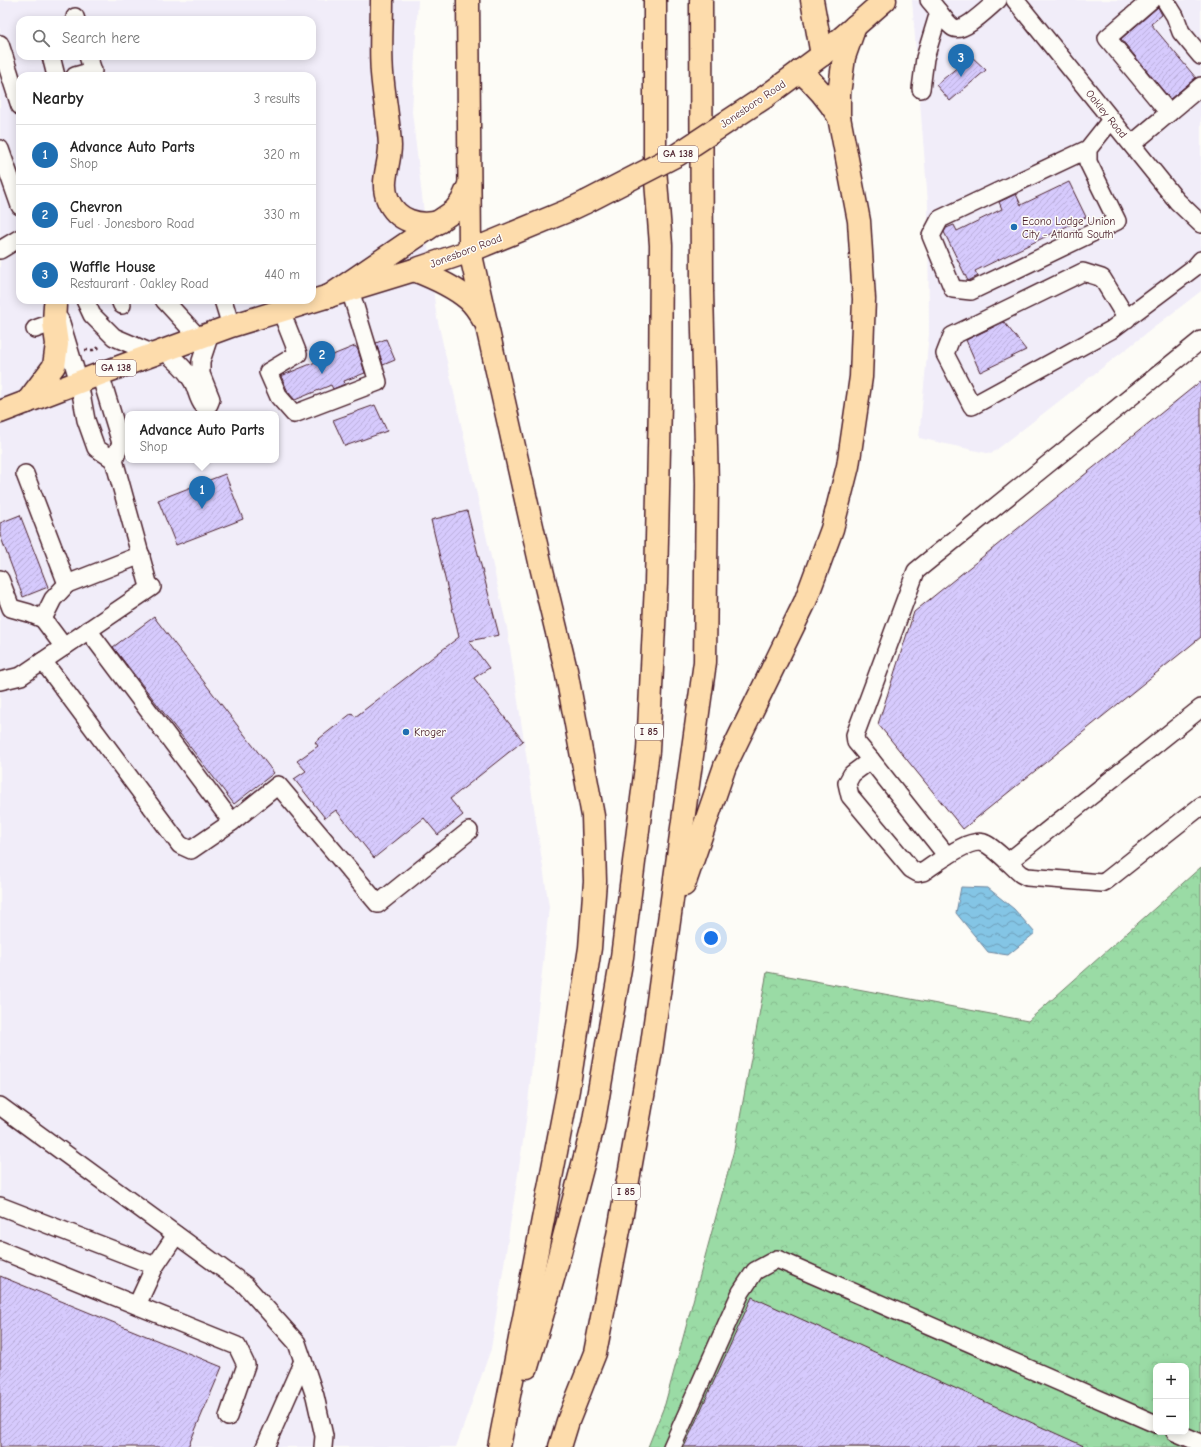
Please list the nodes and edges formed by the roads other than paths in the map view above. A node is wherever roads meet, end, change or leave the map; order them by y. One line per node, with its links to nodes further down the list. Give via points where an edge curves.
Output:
1 (382, 0): 31 (main road, via 382,72 390,148 384,180 386,195 392,208 406,219 422,224)
2 (468, 0): 29 (main road)
3 (655, 0): 88 (main road, I 85, via 655,168 661,245 660,386 656,584 648,751 622,956 593,1126 554,1275)
4 (701, 0): 73 (main road, I 85, via 702,292 706,484 705,662)
5 (812, 0): 14 (main road)
6 (885, 0): 12 (main road, Jonesboro Road / GA 138)
7 (998, 0): 11 (street, via 961,29 955,29)
8 (1015, 0): 24 (street, Oakley Road)
9 (1151, 0): 22 (street, via 1107,38)
10 (1165, 0): 15 (street, via 1181,32)
11 (934, 6): 20 (street)
12 (855, 26): 14 (main road, Jonesboro Road / GA 138); 23 (main road, via 844,57)
13 (0, 44): 21 (street)
14 (822, 55): 17 (main road, Jonesboro Road / GA 138)
15 (1201, 56)
16 (52, 60): 18 (street)
17 (800, 71): 23 (main road, via 819,88); 35 (main road, Jonesboro Road / GA 138, bridge, via 677,155 567,211)
18 (55, 72)
19 (1201, 86): 22 (street)
20 (921, 89)
21 (16, 94)
22 (1169, 113): 25 (street)
23 (839, 118): 73 (main road, via 859,222 864,299 861,376 848,466 832,529 805,602 725,766)
24 (1111, 120): 25 (street, Oakley Road); 27 (street)
25 (1132, 144): 32 (street, Oakley Road, via 1177,201)
26 (0, 149): 28 (street)
27 (1088, 149): 27 (street, via 1088,162 1117,221 971,291 953,289 931,236 940,219)
28 (5, 180): 30 (street)
29 (469, 184): 31 (main road, via 462,201); 35 (main road)
30 (16, 199)
31 (439, 222): 39 (main road)
32 (1201, 224)
33 (16, 240): 34 (street)
34 (0, 250)
35 (470, 251): 37 (main road, Jonesboro Road / GA 138); 47 (main road)
36 (1201, 260): 46 (street)
37 (414, 270): 38 (main road, Jonesboro Road / GA 138); 47 (main road, via 447,285 468,299)
38 (350, 290): 39 (main road, Jonesboro Road / GA 138); 44 (street, via 378,382 294,414 279,397 268,372 298,354)
39 (328, 296): 40 (main road, Jonesboro Road / GA 138)
40 (316, 299)
41 (87, 304): 51 (street, via 92,315 114,337)
42 (169, 304): 49 (street)
43 (224, 304): 48 (street)
44 (291, 306): 48 (main road, Jonesboro Road / GA 138)
45 (52, 315): 53 (street); 54 (main road, via 57,344 54,366)
46 (1127, 319): 46 (street, via 972,406 945,354 952,336 1083,272 1102,278)
47 (486, 324): 87 (main road, via 566,670 593,816 595,882 590,948 568,1090)
48 (231, 326): 49 (main road, Jonesboro Road / GA 138)
49 (205, 336): 51 (main road, Jonesboro Road / GA 138); 51 (street, via 200,374 210,399 206,406 200,402 192,380 182,367)
50 (1201, 340): 67 (street, via 916,571 855,735 856,742)
51 (159, 352): 52 (main road, Jonesboro Road / GA 138)
52 (100, 374): 53 (main road, Jonesboro Road / GA 138); 56 (street, via 121,443)
53 (79, 382): 54 (main road, Jonesboro Road / GA 138); 56 (street, via 86,420 96,448)
54 (27, 402): 55 (main road, Jonesboro Road / GA 138)
55 (0, 412)
56 (114, 460): 58 (street)
57 (24, 474): 60 (street)
58 (141, 555): 60 (street); 62 (street, via 150,585)
59 (0, 580): 61 (street, via 11,608)
60 (67, 584): 61 (street, via 53,599)
61 (43, 619): 63 (street)
62 (88, 630): 63 (street); 69 (street)
63 (64, 647): 64 (street)
64 (44, 661): 65 (street, via 21,676); 69 (street, via 180,845 191,850)
65 (0, 681)
66 (1201, 708): 72 (street)
67 (871, 760): 71 (street); 71 (street, via 852,774 847,783 850,796 911,869 923,872)
68 (1201, 806): 72 (street, via 1102,883 1027,877)
69 (232, 822): 70 (street, via 278,784 378,904)
70 (469, 832)
71 (947, 856): 72 (street, via 975,842 985,843)
72 (1008, 862)
73 (668, 932): 89 (main road, I 85, via 650,1058 595,1353)
74 (0, 1106): 76 (street)
75 (0, 1206): 78 (street)
76 (176, 1235): 78 (street); 80 (street, via 245,1285 297,1343)
77 (0, 1250): 79 (street)
78 (155, 1266): 79 (street)
79 (137, 1305): 81 (street, via 237,1346 246,1365)
80 (303, 1362): 85 (street); 86 (street, via 324,1436)
81 (228, 1417)
82 (1153, 1423): 90 (street, via 777,1259 755,1271 741,1292)
83 (1182, 1435): 84 (street)
84 (1201, 1443)
85 (265, 1447)
86 (323, 1447)
87 (499, 1447)
88 (503, 1447)
89 (560, 1447)
90 (672, 1447)

